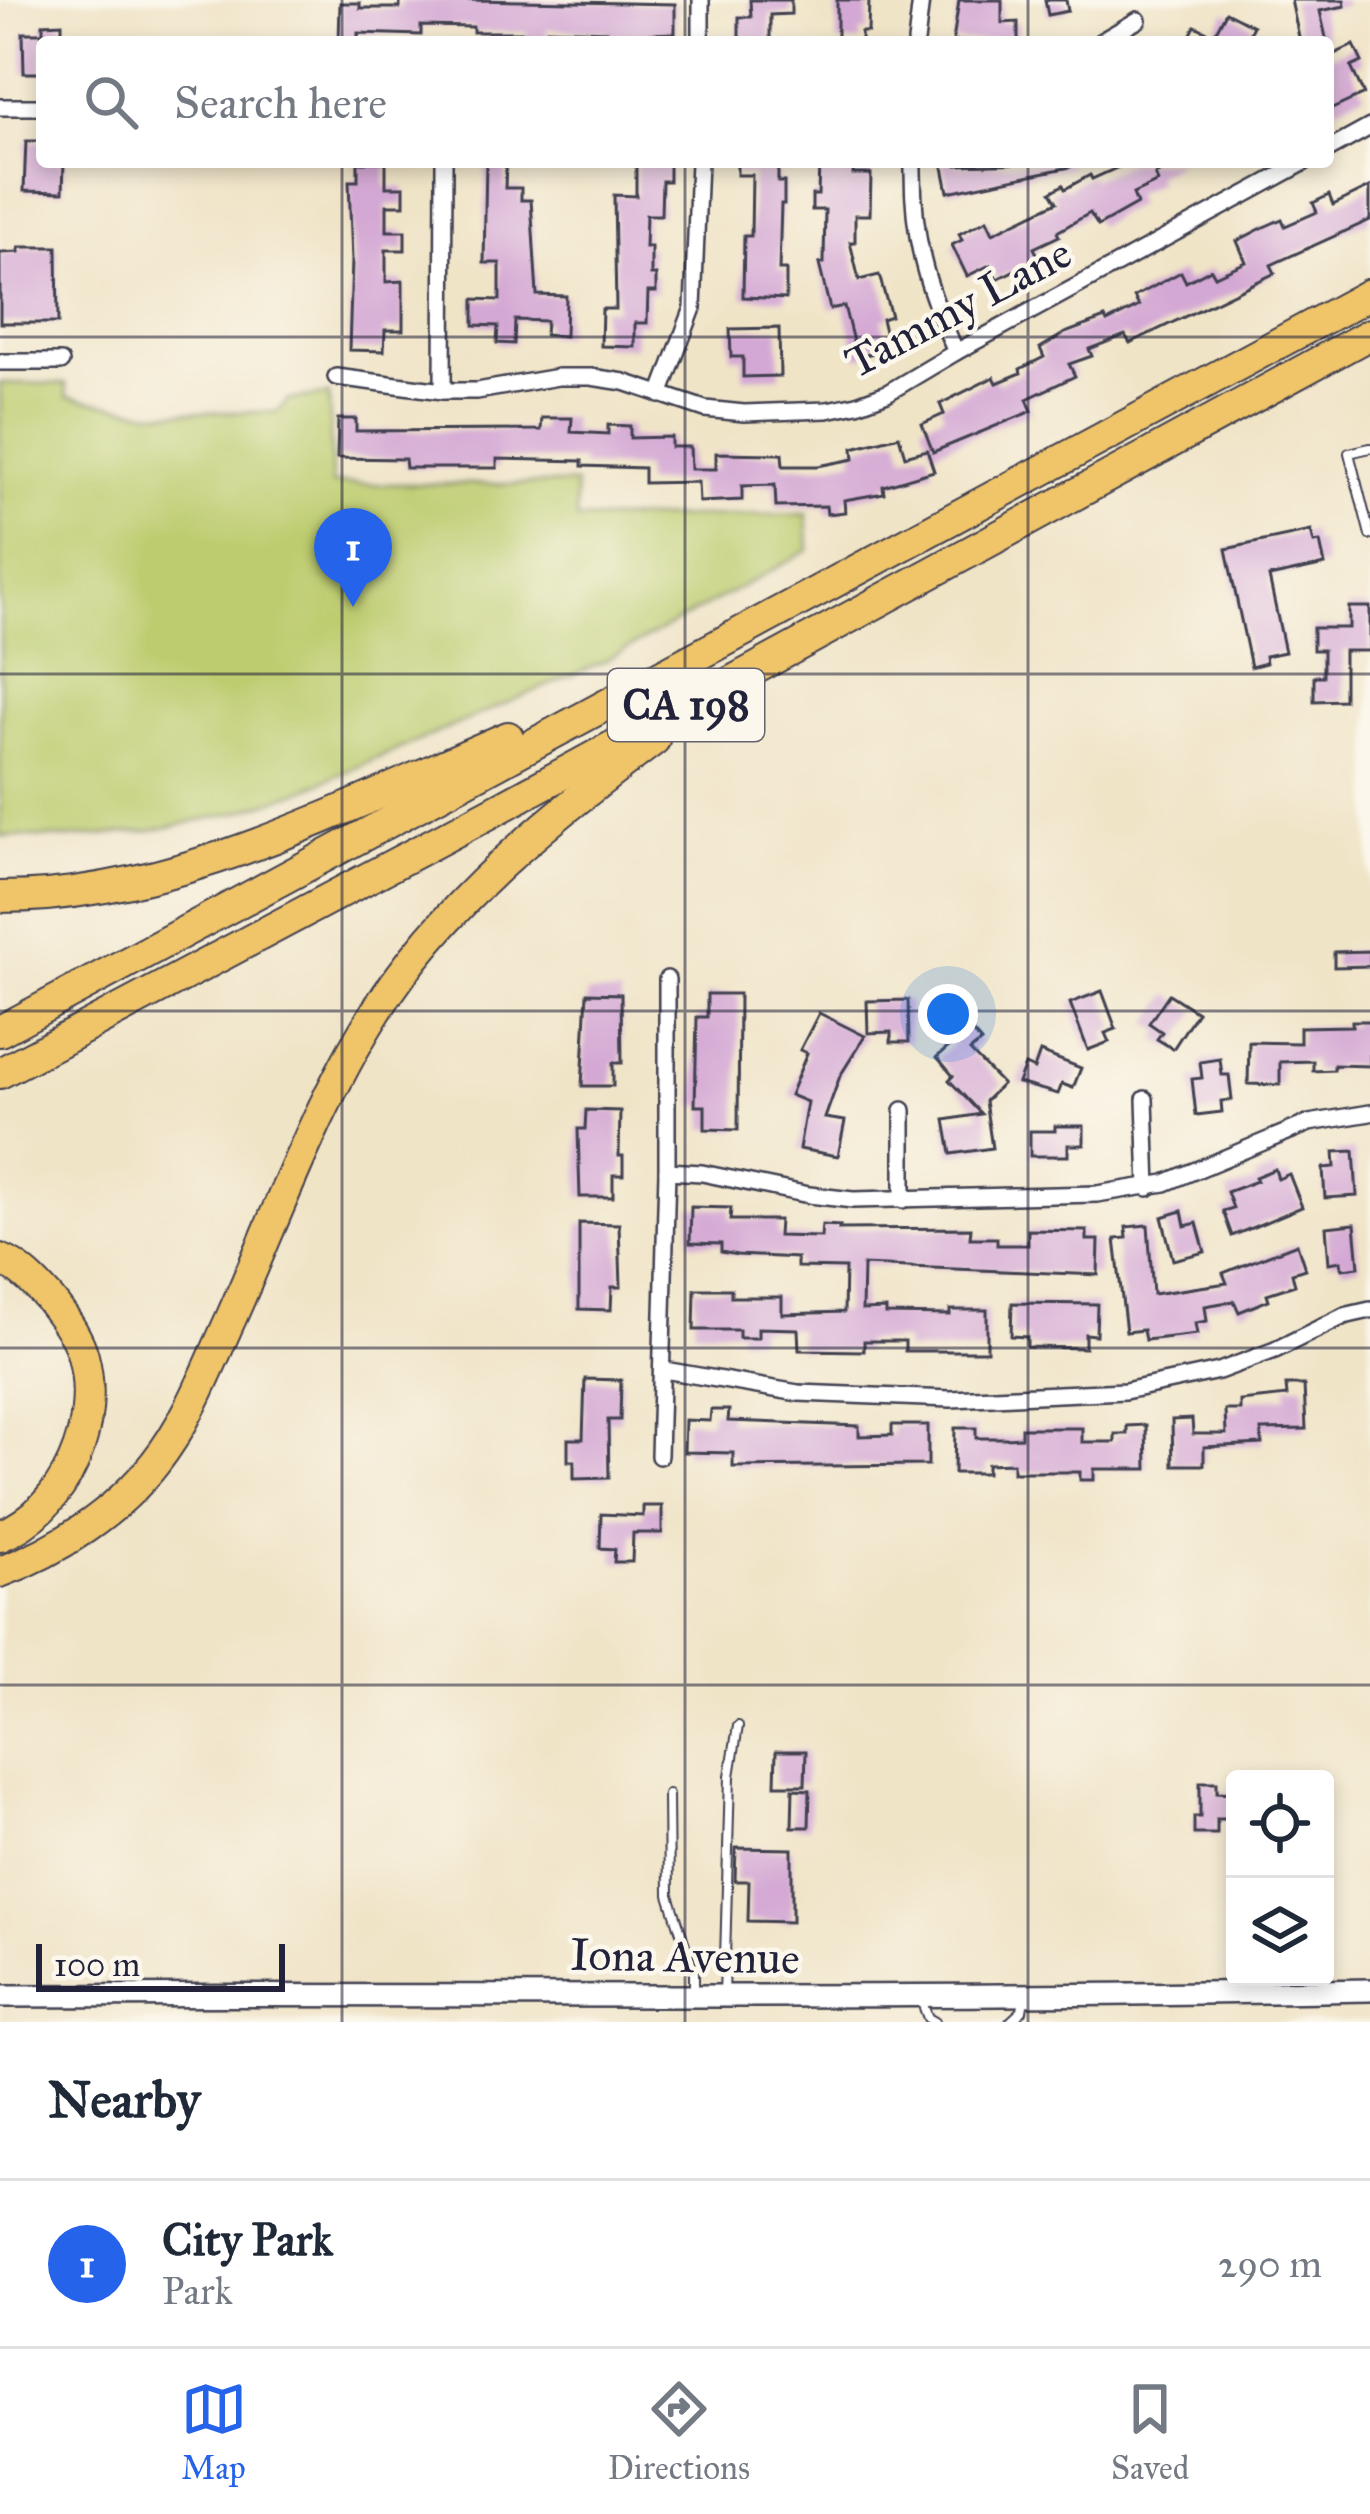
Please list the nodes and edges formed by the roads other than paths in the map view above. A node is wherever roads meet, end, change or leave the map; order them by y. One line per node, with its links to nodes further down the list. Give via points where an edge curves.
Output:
1 (701, 0): 4 (street)
2 (921, 0): 5 (street)
3 (1138, 20): 6 (street)
4 (701, 36)
5 (917, 36)
6 (1110, 36)
7 (0, 107): 8 (street)
8 (36, 107)
9 (1370, 127): 10 (street)
10 (1334, 147)
11 (444, 168): 21 (street)
12 (699, 168): 22 (street, via 693,308)
13 (913, 168): 17 (street, via 921,266)
14 (1294, 168): 17 (street, Tammy Lane)
15 (1370, 294): 26 (highway, CA 198)
16 (1370, 334): 25 (highway, CA 198)
17 (956, 352): 22 (street, Tammy Lane, via 887,393 827,410 744,413)
18 (0, 362): 19 (street)
19 (61, 362)
20 (336, 377): 21 (street, Tammy Lane)
21 (443, 391): 22 (street, Tammy Lane, via 591,377)
22 (660, 395)
23 (1370, 448): 24 (lane, via 1349,453)
24 (1370, 535)
25 (744, 673): 30 (highway, CA 198); 42 (highway, via 485,878 419,950 346,1065 184,1422 153,1466 88,1525)
26 (605, 705): 27 (highway, via 520,732 230,855 111,885); 29 (highway, CA 198)
27 (0, 897)
28 (667, 979): 34 (street)
29 (0, 1031)
30 (0, 1077)
31 (1145, 1099): 35 (street)
32 (903, 1110): 36 (street)
33 (1370, 1113): 35 (street, via 1309,1123)
34 (668, 1171): 36 (street, via 809,1195); 39 (street)
35 (1148, 1188): 36 (street)
36 (903, 1200)
37 (0, 1259): 41 (highway, via 62,1315 82,1353 88,1393 84,1437 65,1479)
38 (1370, 1310): 39 (street, via 1250,1361 1166,1385 1102,1392 951,1399 798,1394)
39 (664, 1370): 40 (street)
40 (659, 1456)
41 (0, 1536)
42 (0, 1572)
43 (738, 1726): 51 (lane)
44 (668, 1794): 52 (lane, via 669,1895)
45 (1226, 1986): 48 (street, Iona Avenue)
46 (1299, 1986): 47 (street, Iona Avenue)
47 (1370, 1990)
48 (1025, 1995): 50 (street, Iona Avenue); 54 (lane)
49 (0, 1996): 52 (street, Iona Avenue)
50 (919, 1996): 51 (street, Iona Avenue); 53 (lane)
51 (724, 1997): 52 (street, Iona Avenue)
52 (694, 1998)
53 (935, 2022)
54 (1010, 2022)

